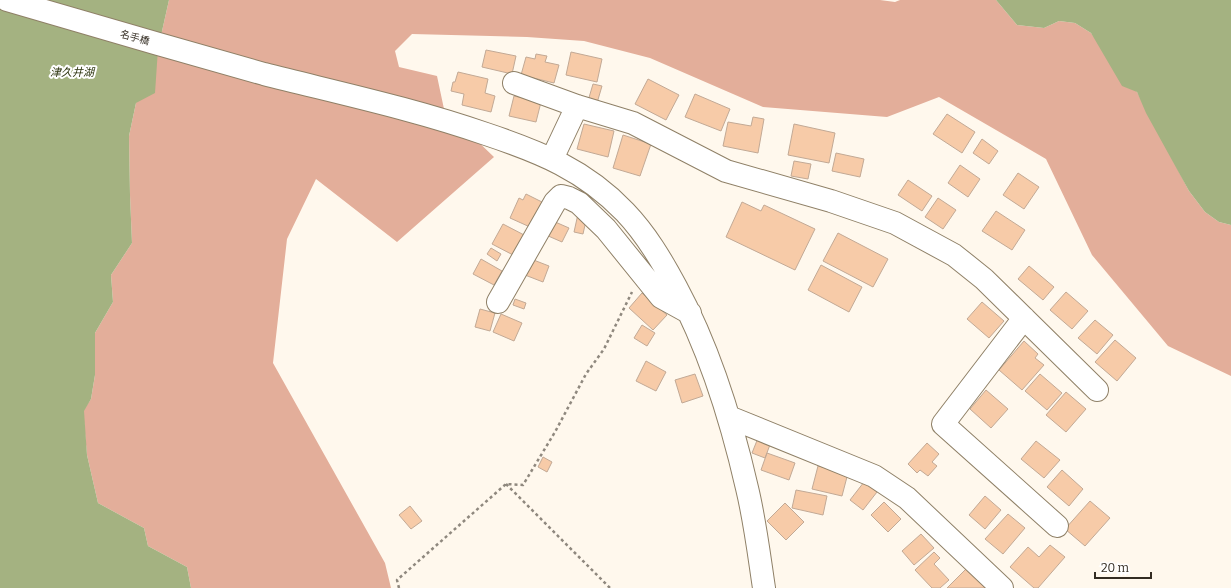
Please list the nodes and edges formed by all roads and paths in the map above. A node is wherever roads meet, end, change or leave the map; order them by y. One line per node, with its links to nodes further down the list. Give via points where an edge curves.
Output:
1 (7, 0): 4 (street, 名手橋, via 264,73 444,119)
2 (514, 82): 3 (street)
3 (577, 106): 4 (street); 8 (street, via 633,123 726,171 831,201 895,223 954,255 984,279)
4 (552, 159): 7 (street, 名手橋, via 586,178 624,211 654,247)
5 (644, 275): 6 (street, via 590,213 579,203 561,196 555,202); 7 (street, via 661,297); 11 (path, via 604,349 586,374 523,485)
6 (498, 302)
7 (690, 313): 10 (street, 名手橋, via 708,353)
8 (1024, 318): 9 (street); 12 (street, via 943,424)
9 (1097, 390)
10 (729, 417): 15 (street, 名手橋, via 748,490); 16 (street, via 874,476 907,498)
11 (506, 484): 13 (path, via 397,580); 14 (path)
12 (1058, 526)
13 (399, 588)
14 (610, 588)
15 (764, 588)
16 (1002, 588)

